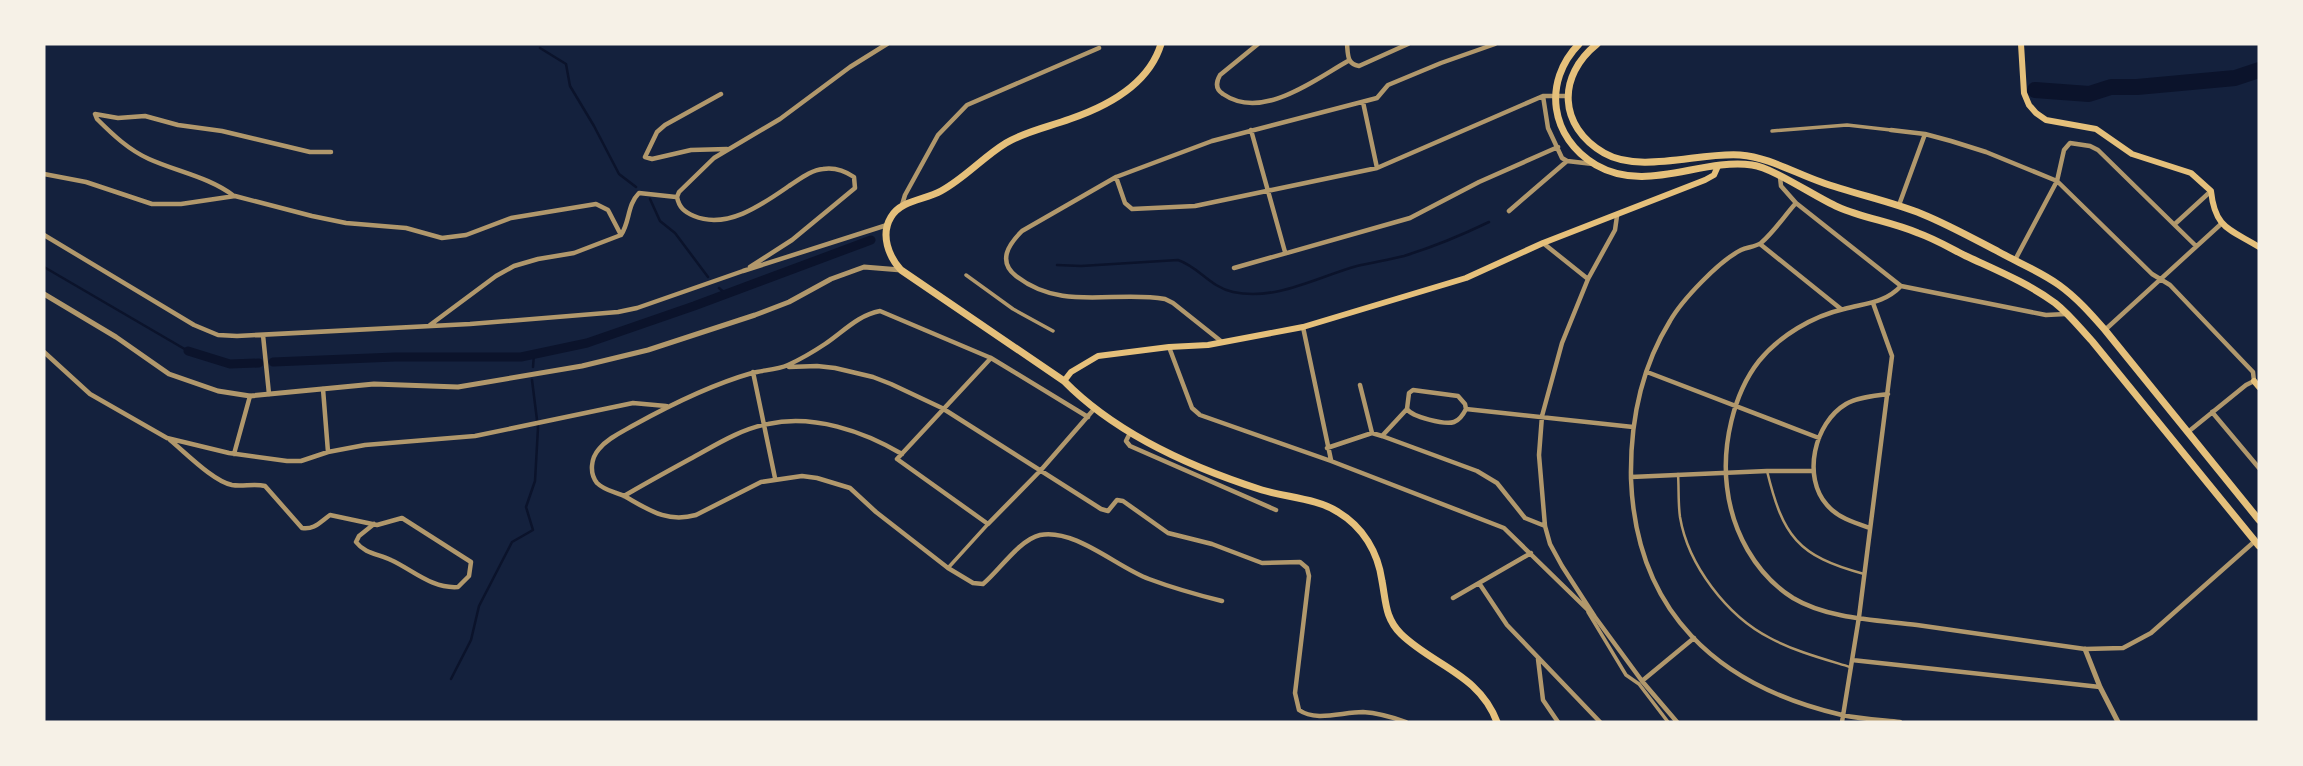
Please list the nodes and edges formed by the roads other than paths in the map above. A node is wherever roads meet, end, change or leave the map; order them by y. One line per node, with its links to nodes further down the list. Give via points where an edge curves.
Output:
1 (887, 44): 23 (street, via 780,119)
2 (1161, 44): 41 (main road, via 1145,74 1122,94 1006,143 955,183)
3 (1258, 44): 12 (street, via 1220,75 1217,88 1224,95 1246,103 1264,102)
4 (1408, 44): 12 (street, via 1359,66)
5 (1496, 44): 17 (street, via 1388,85 1377,98)
6 (1597, 44): 11 (main road)
7 (2023, 44): 37 (main road, via 2024,93 2036,114 2096,129 2132,154 2191,173)
8 (1099, 45): 41 (street, via 967,105 938,135)
9 (1347, 46): 12 (street)
10 (1576, 46): 11 (main road); 15 (main road, via 1563,64)
11 (1582, 57): 16 (main road, via 1569,82)
12 (1349, 61)
13 (721, 94): 23 (street, via 665,125 645,157)
14 (1543, 96): 15 (street); 22 (street, via 1548,128); 29 (street)
15 (1554, 96): 16 (street); 27 (main road, via 1567,136)
16 (1568, 96): 25 (main road, via 1571,114 1584,137 1615,158 1641,162)
17 (1363, 102): 18 (street); 29 (street)
18 (1251, 130): 33 (street); 36 (street)
19 (1892, 130): 20 (street, via 1847,125); 21 (street)
20 (1772, 131)
21 (1925, 134): 35 (street, via 1986,152); 42 (street)
22 (1558, 147): 26 (street); 55 (street, via 1410,218)
23 (728, 149): 39 (street)
24 (331, 152): 38 (street, via 310,152 145,117 95,114 126,146 214,182)
25 (1709, 156): 30 (main road, via 1740,155); 31 (main road)
26 (1567, 161): 27 (street); 43 (street)
27 (1594, 164): 31 (main road, via 1635,177)
28 (1718, 166): 31 (main road); 34 (main road, via 1758,166); 44 (main road, via 1705,180)
29 (1377, 168): 36 (street)
30 (1784, 168): 34 (main road); 42 (main road)
31 (1695, 169)
32 (44, 174): 38 (street, via 86,182 152,204)
33 (1116, 177): 36 (street, via 1125,203 1132,209 1195,206); 75 (street, via 1014,238 1005,255 1008,268 1018,278 1058,296 1165,299)
34 (1780, 177): 40 (street, via 1781,186); 46 (main road, via 1839,207)
35 (2057, 181): 45 (street, via 2070,143 2090,146); 56 (street); 63 (street)
36 (1269, 190): 55 (street)
37 (2211, 191): 45 (street); 47 (main road)
38 (235, 196): 50 (street, via 346,223 406,228 442,237 466,235 511,218 596,204 608,210)
39 (677, 197): 50 (street, via 639,193); 58 (street, via 687,213 718,220 758,206 812,172 838,169 854,177 850,194)
40 (1796, 203): 52 (street); 64 (street)
41 (902, 205): 48 (main road)
42 (1898, 207): 46 (main road); 56 (main road, via 1922,214)
43 (1509, 211)
44 (1617, 216): 51 (main road); 62 (street, via 1615,230)
45 (2176, 223): 53 (street)
46 (1893, 224): 61 (main road)
47 (2221, 224): 53 (street); 54 (main road)
48 (887, 228): 58 (street); 59 (main road, via 887,248)
49 (44, 235): 73 (street, via 205,331)
50 (621, 235): 69 (street, via 574,253 514,266)
51 (1543, 243): 62 (street); 70 (main road, via 1466,278)
52 (1760, 244): 67 (street); 81 (street, via 1741,250 1689,295 1666,327)
53 (2196, 246): 63 (street)
54 (2259, 247)
55 (1285, 252): 57 (street)
56 (2015, 260): 61 (main road); 71 (main road, via 2061,287)
57 (1234, 268)
58 (743, 271): 69 (street, via 618,312)
59 (901, 271): 82 (main road); 85 (street, via 853,270 755,316 582,366 458,387 374,384)
60 (966, 275): 72 (street)
61 (2007, 275): 68 (main road)
62 (1588, 279): 96 (street, via 1562,343)
63 (2161, 280): 71 (street); 83 (street, via 2253,372)
64 (1901, 286): 66 (street); 68 (street)
65 (44, 294): 88 (street, via 169,374 218,391)
66 (1873, 303): 67 (street); 87 (street, via 1892,356)
67 (1842, 309): 89 (street, via 1802,326 1776,344 1759,362)
68 (2067, 314): 74 (main road)
69 (429, 326): 73 (street)
70 (1303, 327): 75 (main road); 107 (street)
71 (2105, 330): 74 (main road); 100 (main road)
72 (1053, 331)
73 (263, 335): 86 (street)
74 (2092, 341): 106 (main road)
75 (1222, 342): 76 (main road)
76 (1169, 347): 82 (main road, via 1098,356 1071,372); 111 (street, via 1192,408 1200,415)
77 (44, 352): 104 (street, via 90,394)
78 (991, 358): 79 (street, via 880,312 859,319); 91 (street); 97 (street)
79 (784, 367): 80 (street); 91 (street, via 817,366 873,377)
80 (753, 372): 90 (street); 98 (street)
81 (1647, 372): 89 (street); 99 (street)
82 (1064, 382): 92 (main road)
83 (2257, 384): 95 (street, via 2246,385)
84 (1360, 385): 102 (street)
85 (323, 389): 86 (street); 108 (street)
86 (269, 394): 88 (street)
87 (1888, 394): 105 (street, via 1846,404); 128 (street)
88 (250, 396): 109 (street)
89 (1736, 405): 105 (street); 116 (street)
90 (667, 406): 108 (street, via 634,403 475,436 387,442); 121 (street, via 596,451 595,481)
91 (942, 408): 110 (street); 113 (street)
92 (1095, 408): 97 (street); 101 (main road)
93 (1407, 409): 94 (street, via 1413,416 1449,422 1459,419); 94 (street, via 1409,393 1417,389 1458,396); 103 (street)
94 (1465, 409): 96 (street)
95 (2212, 412): 100 (street); 112 (street)
96 (1542, 416): 99 (street); 127 (street, via 1539,455)
97 (1088, 417): 113 (street)
98 (765, 424): 110 (street, via 813,422 860,434); 119 (street); 121 (street, via 717,443)
99 (1633, 427): 118 (street)
100 (2188, 432): 106 (main road); 120 (main road)
101 (1130, 433): 123 (street, via 1129,446); 148 (main road, via 1226,477 1337,511 1359,529 1374,552 1390,621 1408,640 1466,680)
102 (1371, 433): 103 (street); 107 (street)
103 (1382, 436): 127 (street, via 1477,471 1497,484 1525,518)
104 (166, 438): 109 (street); 125 (street, via 223,482 265,486 302,528 316,526 330,515)
105 (1819, 438): 115 (street)
106 (2175, 443): 122 (main road)
107 (1327, 448): 111 (street)
108 (328, 452): 109 (street, via 287,461)
109 (234, 454)
110 (902, 454): 126 (street, via 897,459)
111 (1331, 461): 130 (street, via 1486,520 1514,536)
112 (2259, 468)
113 (1041, 470): 126 (street); 147 (street, via 1101,509 1108,511 1122,500 1175,535 1262,564 1304,564 1309,576 1295,693 1299,710 1316,716 1365,712)
114 (1767, 471): 115 (street); 116 (street); 132 (lane, via 1780,517 1791,536 1816,557)
115 (1813, 471): 128 (street, via 1826,504 1848,520)
116 (1725, 472): 117 (street); 138 (street, via 1738,531 1764,572 1793,597)
117 (1678, 474): 118 (street); 143 (lane, via 1680,518 1693,554 1715,592 1769,638)
118 (1631, 477): 139 (street, via 1637,535 1647,567 1660,596)
119 (775, 478): 121 (street, via 685,518 647,511); 131 (street, via 802,476 850,488)
120 (2235, 492): 122 (main road); 124 (main road)
121 (624, 496)
122 (2223, 502): 129 (main road)
123 (1276, 510)
124 (2259, 520)
125 (374, 524): 125 (street, via 396,518 408,521 471,562 469,576 458,587 443,586 366,551 356,542)
126 (988, 524): 131 (street)
127 (1545, 526): 137 (street, via 1562,566)
128 (1870, 528): 132 (street)
129 (2258, 541): 140 (street, via 2151,633 2123,648)
130 (1531, 553): 133 (street); 136 (street)
131 (948, 568): 135 (street, via 983,584 1028,541 1053,535 1088,547 1149,579)
132 (1864, 574): 138 (street)
133 (1479, 583): 134 (street); 141 (street, via 1507,625)
134 (1453, 598)
135 (1222, 601)
136 (1587, 609): 137 (street); 151 (street, via 1626,675 1639,684)
137 (1595, 617): 144 (street)
138 (1859, 618): 140 (street); 142 (street)
139 (1694, 638): 144 (street); 146 (street, via 1758,686)
140 (2085, 649): 145 (street)
141 (1538, 658): 149 (street, via 1543,700); 150 (street)
142 (1852, 660): 143 (street); 145 (street)
143 (1850, 667): 146 (street)
144 (1642, 681): 152 (street)
145 (2100, 687): 155 (street)
146 (1843, 715): 153 (street); 154 (street)
147 (1406, 722)
148 (1497, 722)
149 (1559, 722)
150 (1600, 722)
151 (1668, 722)
152 (1677, 722)
153 (1842, 722)
154 (1900, 722)
155 (2118, 722)

